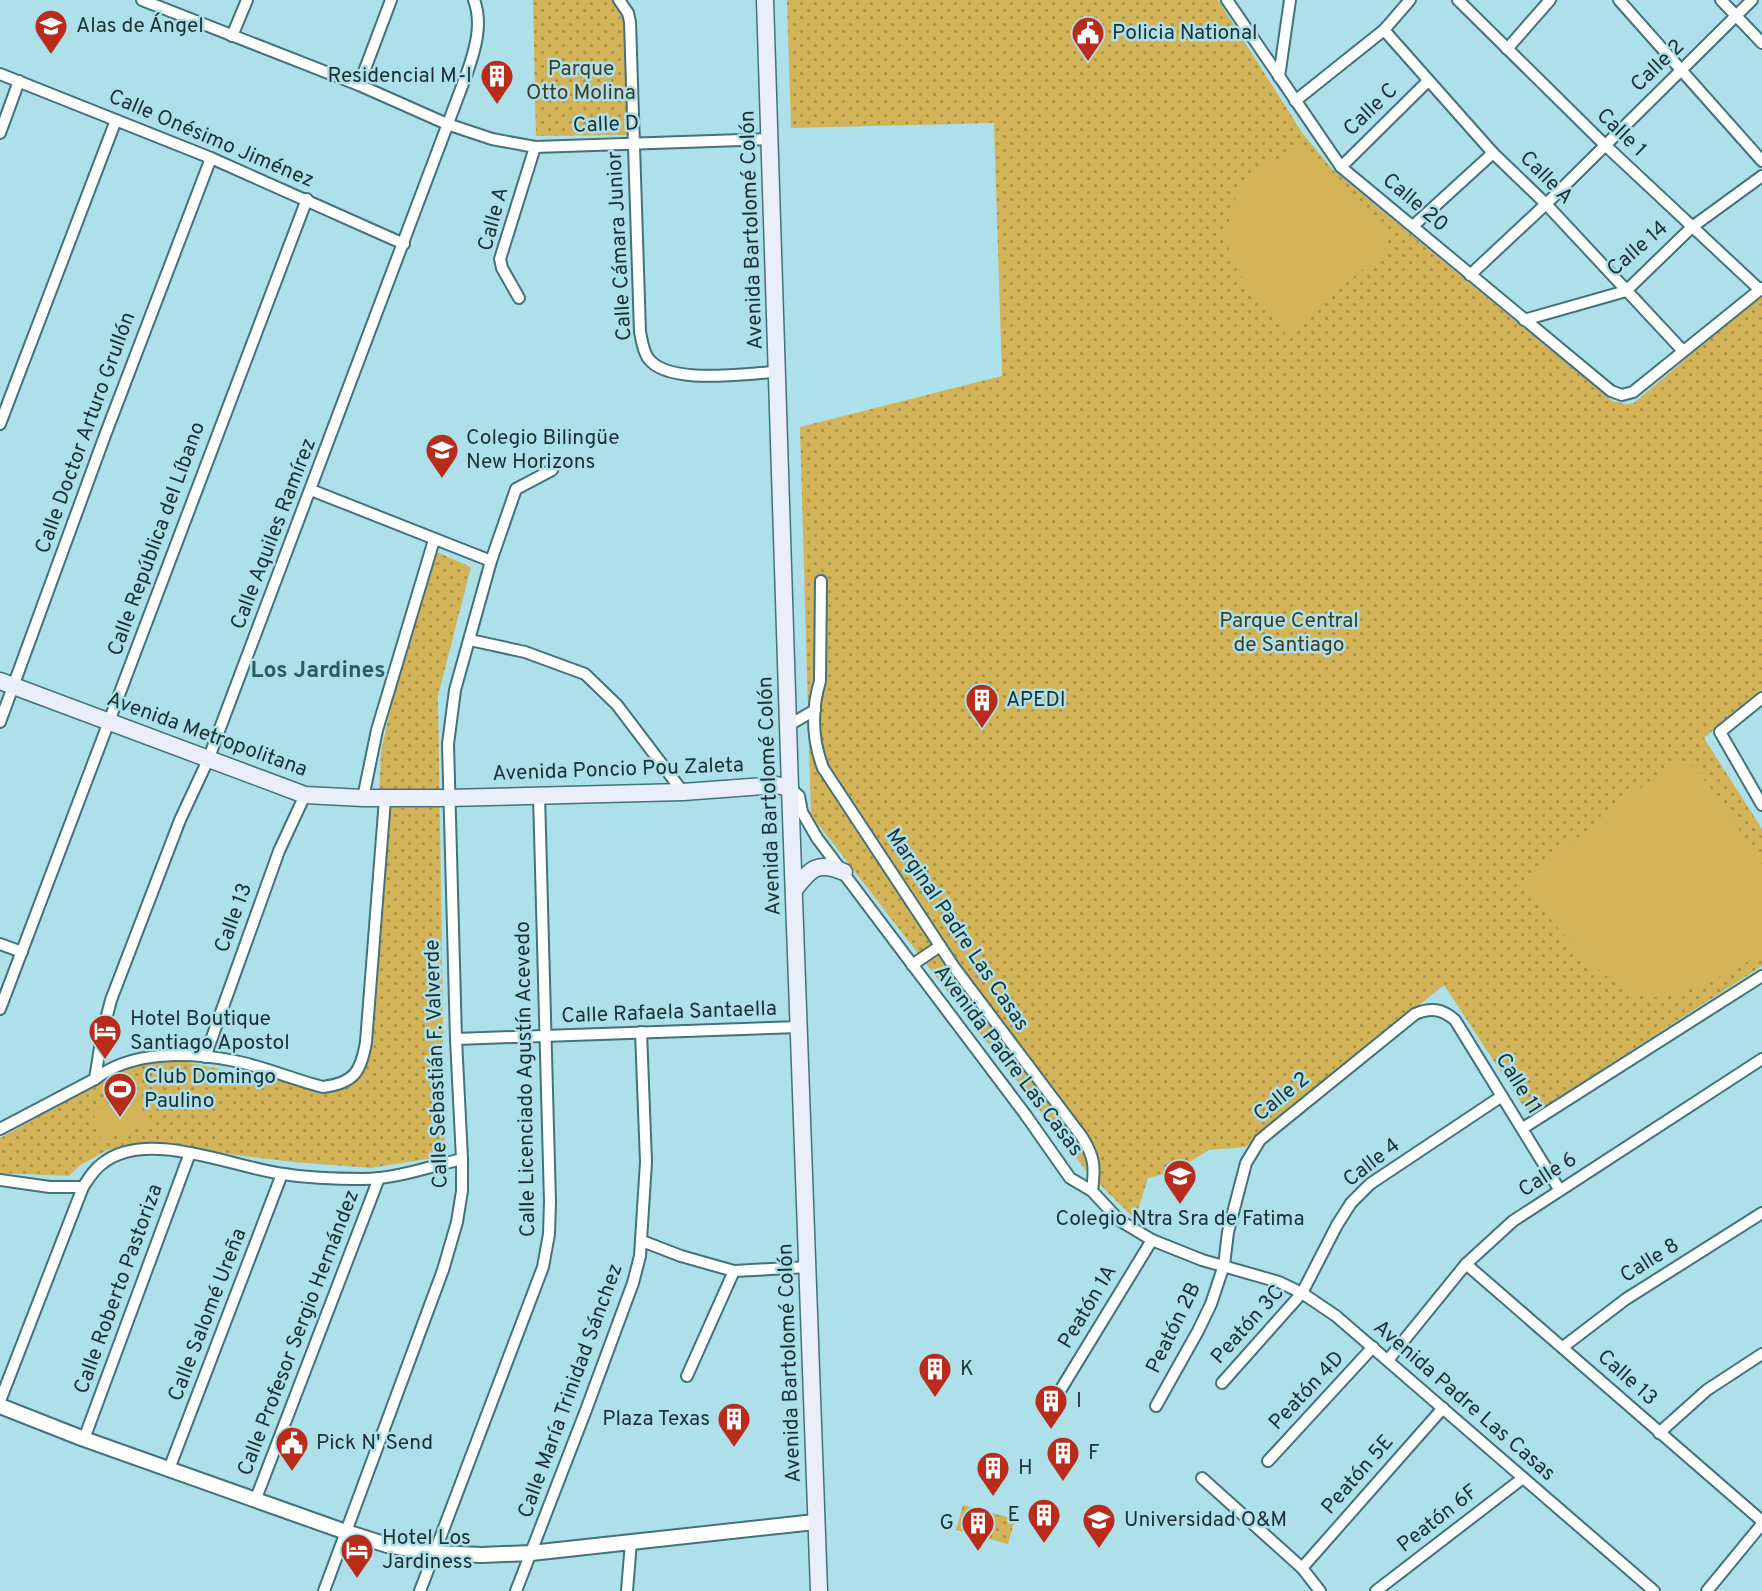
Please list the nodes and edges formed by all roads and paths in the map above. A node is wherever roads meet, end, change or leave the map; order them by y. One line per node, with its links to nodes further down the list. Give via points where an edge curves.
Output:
1 (142, 0): 17 (street, Calle D)
2 (247, 0): 17 (street)
3 (391, 0): 25 (street)
4 (474, 0): 28 (street, Calle Aquiles Ramírez, via 476,47)
5 (619, 0): 31 (street, Calle Cámara Junior, via 630,22)
6 (765, 0): 30 (main road, Avenida Bartolomé Colón)
7 (1227, 0): 22 (street, Calle 20)
8 (1290, 0): 22 (street)
9 (1410, 0): 16 (street)
10 (1458, 0): 19 (street, Calle 1)
11 (1550, 0): 19 (street)
12 (1619, 0): 20 (street)
13 (1721, 0): 15 (street)
14 (1752, 0): 15 (street, Calle 2)
15 (1738, 16): 18 (street); 20 (street, Calle 2)
16 (1384, 30): 24 (street, Calle A); 26 (street)
17 (232, 36): 25 (street, Calle D)
18 (1762, 43)
19 (1507, 49): 32 (street, Calle 1)
20 (1682, 70): 32 (street, Calle 2); 36 (street)
21 (0, 74): 23 (street, Calle Onésimo Jiménez)
22 (1279, 77): 26 (street, Calle 20)
23 (19, 81): 27 (street, Calle Onésimo Jiménez); 29 (street)
24 (1428, 81): 34 (street, Calle A); 37 (street, Calle C)
25 (359, 85): 28 (street, Calle D)
26 (1295, 102): 37 (street, Calle 20)
27 (116, 120): 35 (street, Calle Onésimo Jiménez); 51 (street)
28 (447, 124): 33 (street, Calle D); 43 (street, Calle Aquiles Ramírez)
29 (0, 133)
30 (770, 139): 31 (street, Calle D); 50 (main road, Avenida Bartolomé Colón)
31 (634, 143): 33 (street, Calle D); 50 (street, Calle Cámara Junior, via 640,332 649,360 682,375)
32 (1605, 145): 40 (street, Calle 2); 42 (street, Calle 1)
33 (535, 147): 47 (street, Calle A, via 500,260)
34 (1493, 153): 40 (street, Calle A); 41 (street)
35 (211, 158): 39 (street, Calle Onésimo Jiménez); 58 (street, Calle Doctor Arturo Grullón)
36 (1762, 160)
37 (1340, 167): 41 (street, Calle 20)
38 (1762, 176): 42 (street, Calle 14)
39 (307, 199): 43 (street, Calle Onésimo Jiménez); 62 (street, Calle República del Líbano)
40 (1546, 204): 44 (street, Calle 2); 46 (street, Calle A)
41 (1413, 226): 44 (street, Calle 20)
42 (1692, 227): 45 (street, Calle 1); 46 (street, Calle 14)
43 (404, 244): 53 (street, Calle Aquiles Ramírez)
44 (1470, 275): 48 (street, Calle 20)
45 (1761, 289): 49 (street)
46 (1626, 291): 48 (street, Calle 14); 49 (street, Calle A)
47 (519, 298)
48 (1524, 320): 49 (street, Calle 20, via 1611,391 1622,395 1633,393)
49 (1683, 351)
50 (777, 372): 63 (main road, Avenida Bartolomé Colón)
51 (0, 424)
52 (552, 470): 55 (street, Calle Sebastián F. Valverde, via 516,489)
53 (311, 490): 54 (street); 64 (street, Calle Aquiles Ramírez)
54 (434, 540): 55 (street); 70 (street, via 377,730)
55 (491, 561): 57 (street, Calle Sebastián F. Valverde)
56 (821, 581): 60 (street, Marginal Padre Las Casas, via 820,681)
57 (470, 640): 66 (street, via 525,652 585,674 617,705); 69 (street, Calle Sebastián F. Valverde, via 455,691 447,744)
58 (7, 683): 61 (street, Calle Doctor Arturo Grullón); 62 (main road, Avenida Metropolitana)
59 (1762, 698): 72 (street, via 1720,732)
60 (815, 710): 63 (street); 76 (street, Marginal Padre Las Casas, via 814,745 823,768)
61 (0, 722)
62 (110, 722): 64 (main road, Avenida Metropolitana); 77 (street, Calle República del Líbano)
63 (789, 725): 65 (main road, Avenida Bartolomé Colón)
64 (208, 760): 67 (main road, Avenida Metropolitana); 88 (street, Calle Aquiles Ramírez, via 111,1000)
65 (790, 788): 66 (main road, Avenida Poncio Pou Zaleta, via 776,785); 73 (street, Avenida Padre Las Casas, via 799,796 813,832); 74 (main road, Avenida Bartolomé Colón)
66 (683, 792): 68 (main road, Avenida Poncio Pou Zaleta)
67 (305, 795): 70 (main road, Avenida Metropolitana); 86 (street, Calle 13, via 270,873)
68 (539, 795): 69 (main road, Avenida Poncio Pou Zaleta); 84 (street, Calle Licenciado Agustín Acevedo)
69 (448, 797): 71 (main road, Avenida Metropolitana); 85 (street, Calle Sebastián F. Valverde)
70 (363, 798): 71 (main road, Avenida Metropolitana)
71 (385, 799): 86 (street, via 366,1042 356,1074 338,1085 323,1087)
72 (1762, 805)
73 (844, 872): 74 (main road, via 823,866 813,869); 78 (street, Avenida Padre Las Casas)
74 (795, 889): 82 (main road, Avenida Bartolomé Colón)
75 (0, 944): 77 (street)
76 (940, 946): 78 (street); 99 (street, Marginal Padre Las Casas, via 1093,1154)
77 (22, 952): 80 (street, Calle República del Líbano)
78 (912, 965): 99 (street, Avenida Padre Las Casas, via 1070,1178)
79 (1762, 976): 90 (street)
80 (0, 1009)
81 (1435, 1009): 89 (street, Calle 11, via 1455,1020); 104 (street, Calle 2, via 1415,1014 1260,1140 1246,1163)
82 (800, 1027): 83 (street, Calle Rafaela Santaella); 105 (main road, Avenida Bartolomé Colón)
83 (641, 1032): 84 (street, Calle Rafaela Santaella); 102 (street, Calle María Trinidad Sánchez, via 646,1162)
84 (547, 1037): 85 (street, Calle Rafaela Santaella); 129 (street, Calle Licenciado Agustín Acevedo, via 551,1210 547,1251)
85 (456, 1039): 93 (street, Calle Sebastián F. Valverde)
86 (205, 1057): 88 (street, via 139,1059 108,1069)
87 (1762, 1059): 98 (street, Calle 6)
88 (95, 1079): 91 (street)
89 (1502, 1096): 90 (street, Calle 11); 107 (street, Calle 4, via 1370,1184 1337,1225)
90 (1523, 1128): 98 (street, Calle 11)
91 (0, 1129)
92 (190, 1153): 94 (street); 97 (street, via 152,1149 122,1153 93,1171); 119 (street, Calle Roberto Pastoriza)
93 (462, 1159): 95 (street); 127 (street, Calle Sebastián F. Valverde, via 457,1222 443,1270)
94 (282, 1174): 95 (street); 121 (street, Calle Salomé Ureña)
95 (379, 1178): 124 (street, Calle Profesor Sergio Hernández)
96 (0, 1181): 97 (street)
97 (83, 1187): 115 (street)
98 (1559, 1189): 103 (street, Calle 6, via 1506,1227)
99 (1092, 1191): 101 (street, Avenida Padre Las Casas, via 1119,1220)
100 (1762, 1213): 109 (street, Calle 8, via 1626,1299)
101 (1152, 1240): 104 (street, Avenida Padre Las Casas); 114 (street, Peatón 1A)
102 (642, 1241): 106 (street); 130 (street, Calle María Trinidad Sánchez, via 633,1283)
103 (1466, 1264): 109 (street, Calle 13); 111 (street, Calle 6)
104 (1224, 1265): 107 (street, Avenida Padre Las Casas); 116 (street, Peatón 2B, via 1198,1331)
105 (808, 1267): 106 (street); 125 (main road, Avenida Bartolomé Colón)
106 (734, 1271): 112 (street)
107 (1303, 1293): 108 (street, Avenida Padre Las Casas); 113 (street, Peatón 3C)
108 (1373, 1347): 111 (street, Avenida Padre Las Casas); 120 (street, Peatón 4D)
109 (1563, 1347): 118 (street, Calle 13)
110 (1762, 1354): 118 (street, via 1707,1390)
111 (1388, 1360): 117 (street, Avenida Padre Las Casas)
112 (687, 1376)
113 (1222, 1383)
114 (1058, 1394)
115 (0, 1404): 119 (street)
116 (1156, 1406)
117 (1443, 1408): 123 (street, Avenida Padre Las Casas); 131 (street, Peatón 5E)
118 (1659, 1433): 126 (street, Calle 13)
119 (84, 1439): 121 (street)
120 (1268, 1461)
121 (169, 1469): 124 (street)
122 (1202, 1478): 131 (street)
123 (1523, 1478): 133 (street, Avenida Padre Las Casas); 139 (street, Peatón 6F)
124 (255, 1500): 127 (street)
125 (816, 1522): 128 (street); 138 (main road, Avenida Bartolomé Colón)
126 (1762, 1523): 140 (street)
127 (346, 1531): 129 (street, via 387,1545); 134 (street, Calle Sebastián F. Valverde)
128 (631, 1542): 130 (street); 137 (street)
129 (433, 1553): 130 (street); 135 (street, Calle Licenciado Agustín Acevedo)
130 (531, 1553): 136 (street, Calle María Trinidad Sánchez)
131 (1303, 1568): 132 (street)
132 (1317, 1589)
133 (1650, 1590)
134 (324, 1591)
135 (419, 1591)
136 (516, 1591)
137 (627, 1591)
138 (819, 1591)
139 (1376, 1591)
140 (1707, 1591)

